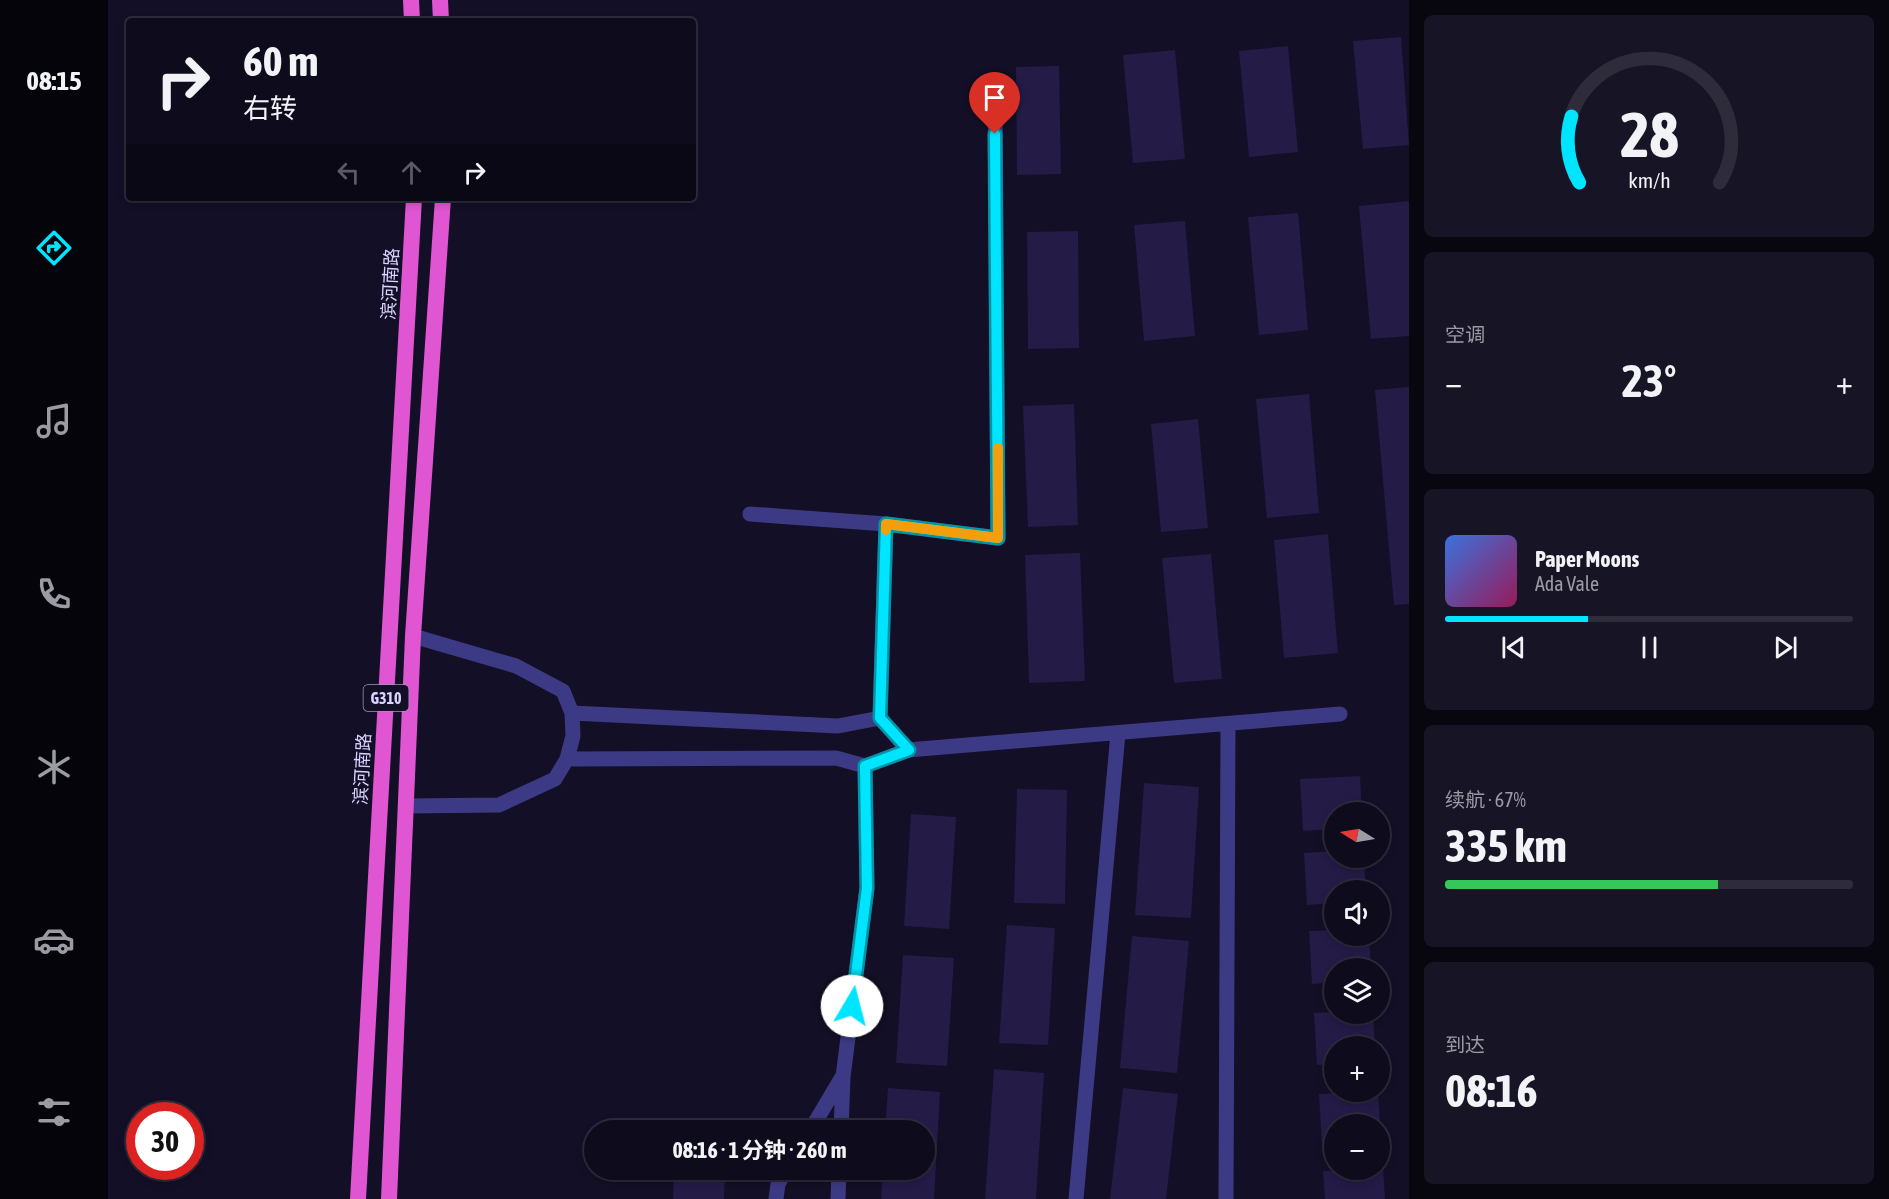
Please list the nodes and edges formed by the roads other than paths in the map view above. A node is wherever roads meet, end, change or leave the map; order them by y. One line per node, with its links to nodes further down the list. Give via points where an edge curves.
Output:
1 (411, 0): 3 (highway)
2 (440, 0): 4 (highway)
3 (412, 18)
4 (441, 18)
5 (995, 86): 9 (street, via 998,538)
6 (414, 201): 25 (highway, 滨河南路 / G310)
7 (443, 201): 10 (highway, G310)
8 (750, 514): 9 (street)
9 (886, 524): 13 (street)
10 (413, 636): 11 (street, via 516,666 564,691); 19 (highway, G310)
11 (572, 713): 13 (street, via 838,726); 17 (street, via 573,736)
12 (1340, 714): 14 (street)
13 (880, 718): 16 (street)
14 (1228, 724): 15 (street); 30 (street)
15 (1118, 733): 16 (street); 29 (street)
16 (909, 750): 18 (street)
17 (567, 759): 18 (street, via 836,758); 19 (street, via 555,779 499,805)
18 (865, 766): 20 (street, via 867,888)
19 (407, 806): 26 (highway, G310)
20 (843, 1077): 21 (street); 22 (street)
21 (817, 1120)
22 (841, 1120)
23 (780, 1180): 27 (street)
24 (839, 1180): 28 (street)
25 (358, 1199)
26 (389, 1199)
27 (776, 1199)
28 (838, 1199)
29 (1076, 1199)
30 (1226, 1199)

